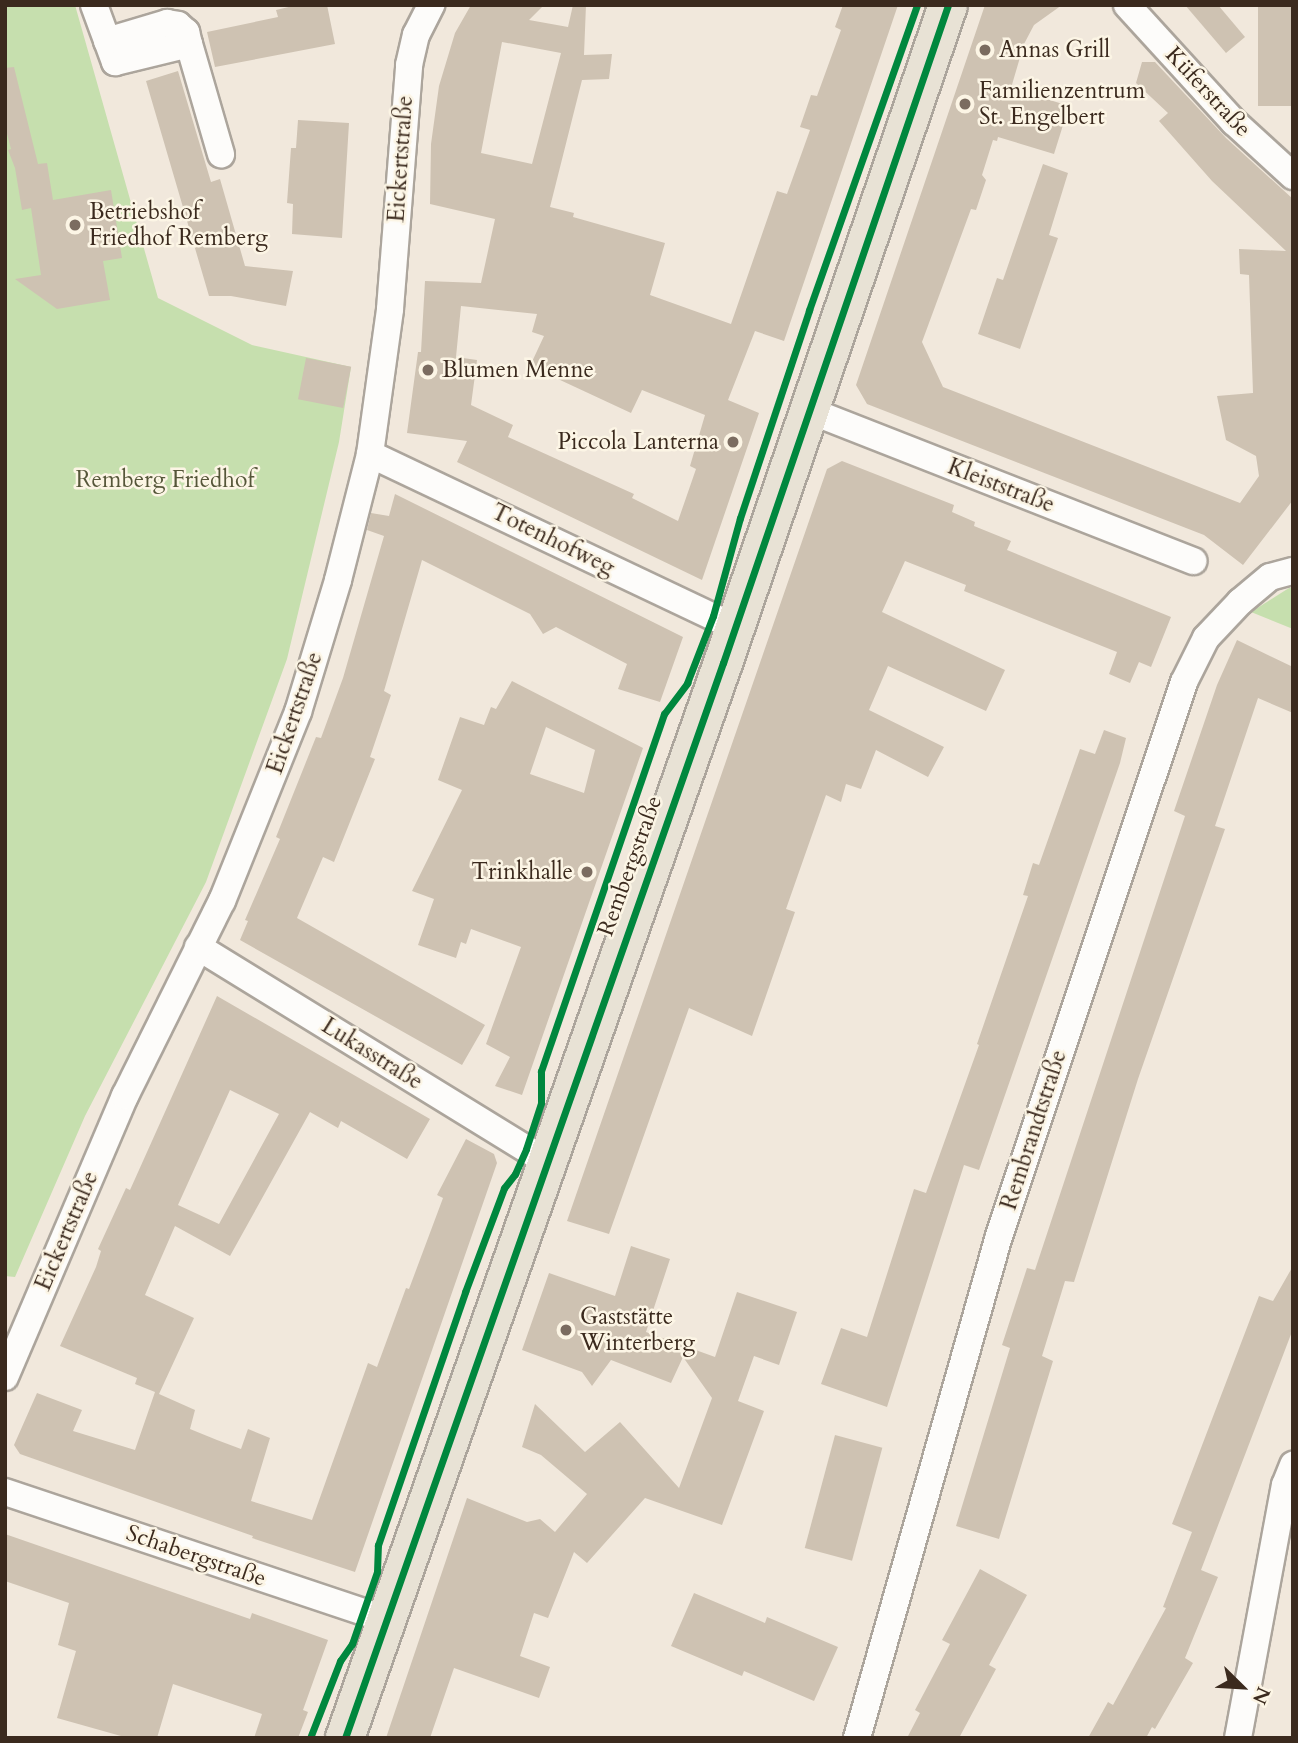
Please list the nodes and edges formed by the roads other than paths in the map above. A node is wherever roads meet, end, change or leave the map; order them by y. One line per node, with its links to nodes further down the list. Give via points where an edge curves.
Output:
1 (94, 5): 5 (street, via 115,62 189,44)
2 (431, 5): 8 (street, Eickertstraße, via 416,35 409,65 390,309)
3 (948, 5): 7 (main road, Rembergstraße)
4 (1127, 5): 6 (street, Küferstraße, via 1234,122)
5 (221, 154)
6 (1293, 176)
7 (808, 410): 9 (street, Kleiststraße); 11 (main road, Rembergstraße)
8 (370, 454): 11 (street, Totenhofweg); 12 (street, Eickertstraße, via 298,712 246,846)
9 (1193, 561)
10 (1293, 571): 19 (street, Rembrandtstraße, via 1270,577 1240,602 1206,638 1184,682 999,1236)
11 (735, 627): 13 (main road, Rembergstraße)
12 (198, 947): 13 (street, Lukasstraße); 14 (street, Eickertstraße, via 125,1096)
13 (546, 1161): 17 (main road, Rembergstraße)
14 (5, 1377)
15 (1293, 1465): 20 (street, via 1285,1485)
16 (5, 1492): 17 (street, Schabergstraße)
17 (387, 1620): 18 (main road, Rembergstraße)
18 (345, 1738)
19 (857, 1738)
20 (1238, 1738)

